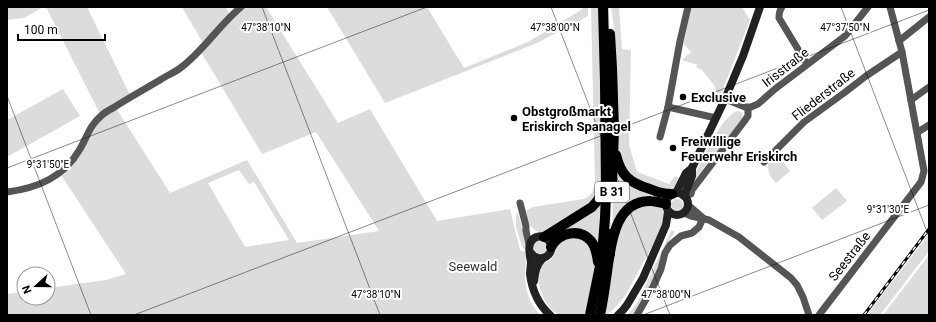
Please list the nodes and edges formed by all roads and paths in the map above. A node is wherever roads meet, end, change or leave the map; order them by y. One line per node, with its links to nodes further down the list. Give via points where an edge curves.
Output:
1 (241, 7): 25 (street, via 179,69 100,116 91,126 68,166 39,185)
2 (603, 7): 24 (main road, B 31)
3 (609, 7): 20 (main road, B 31)
4 (688, 7): 16 (street)
5 (760, 7): 14 (street)
6 (782, 7): 12 (street, via 779,18)
7 (868, 7): 12 (street, Irisstraße, via 846,36)
8 (890, 7): 10 (street, Seestraße)
9 (929, 17): 10 (street)
10 (899, 41): 11 (street, Seestraße)
11 (902, 52): 15 (street, Seestraße); 23 (street, Fliederstraße, via 804,122)
12 (807, 64): 17 (street, Irisstraße, via 758,104)
13 (929, 86): 15 (street)
14 (726, 99): 17 (street); 18 (street)
15 (911, 100): 21 (street, Seestraße)
16 (668, 108): 18 (street); 22 (street)
17 (748, 108): 26 (street, via 748,116 692,190)
18 (716, 118): 26 (street, via 692,168 692,176)
19 (929, 125): 21 (street)
20 (614, 130): 26 (main road, via 617,160 624,175 642,187 666,194); 36 (main road, B 31)
21 (918, 132): 46 (street, Seestraße, via 924,171 921,182)
22 (660, 137)
23 (764, 162)
24 (605, 164): 33 (main road, via 604,187 597,202 580,215); 39 (main road, B 31, via 602,256)
25 (7, 192)
26 (681, 194): 28 (street, via 688,201); 29 (street, via 667,200)
27 (520, 203): 32 (street)
28 (688, 205): 30 (street); 31 (street)
29 (670, 210): 30 (street, via 681,215); 36 (main road, via 650,201 638,203 630,208 618,221); 43 (street, via 666,225 642,278 627,305)
30 (684, 213): 31 (street)
31 (703, 218): 44 (street, via 699,227 692,233 681,236 670,245 653,287); 45 (street, via 739,237 791,278 803,297)
32 (526, 226): 33 (street); 35 (street)
33 (541, 237): 34 (street, via 549,241); 35 (street, via 533,238)
34 (551, 247): 37 (street, via 550,253); 39 (main road, via 557,239 572,233 590,240 596,250 598,265)
35 (530, 248): 37 (street, via 532,256); 38 (street)
36 (610, 254): 42 (main road, B 31)
37 (543, 258): 38 (street, via 537,267)
38 (533, 288): 40 (street, via 540,304)
39 (595, 289): 41 (main road, B 31)
40 (550, 315)
41 (590, 315)
42 (600, 315)
43 (618, 315)
44 (637, 315)
45 (809, 315)
46 (818, 315)

